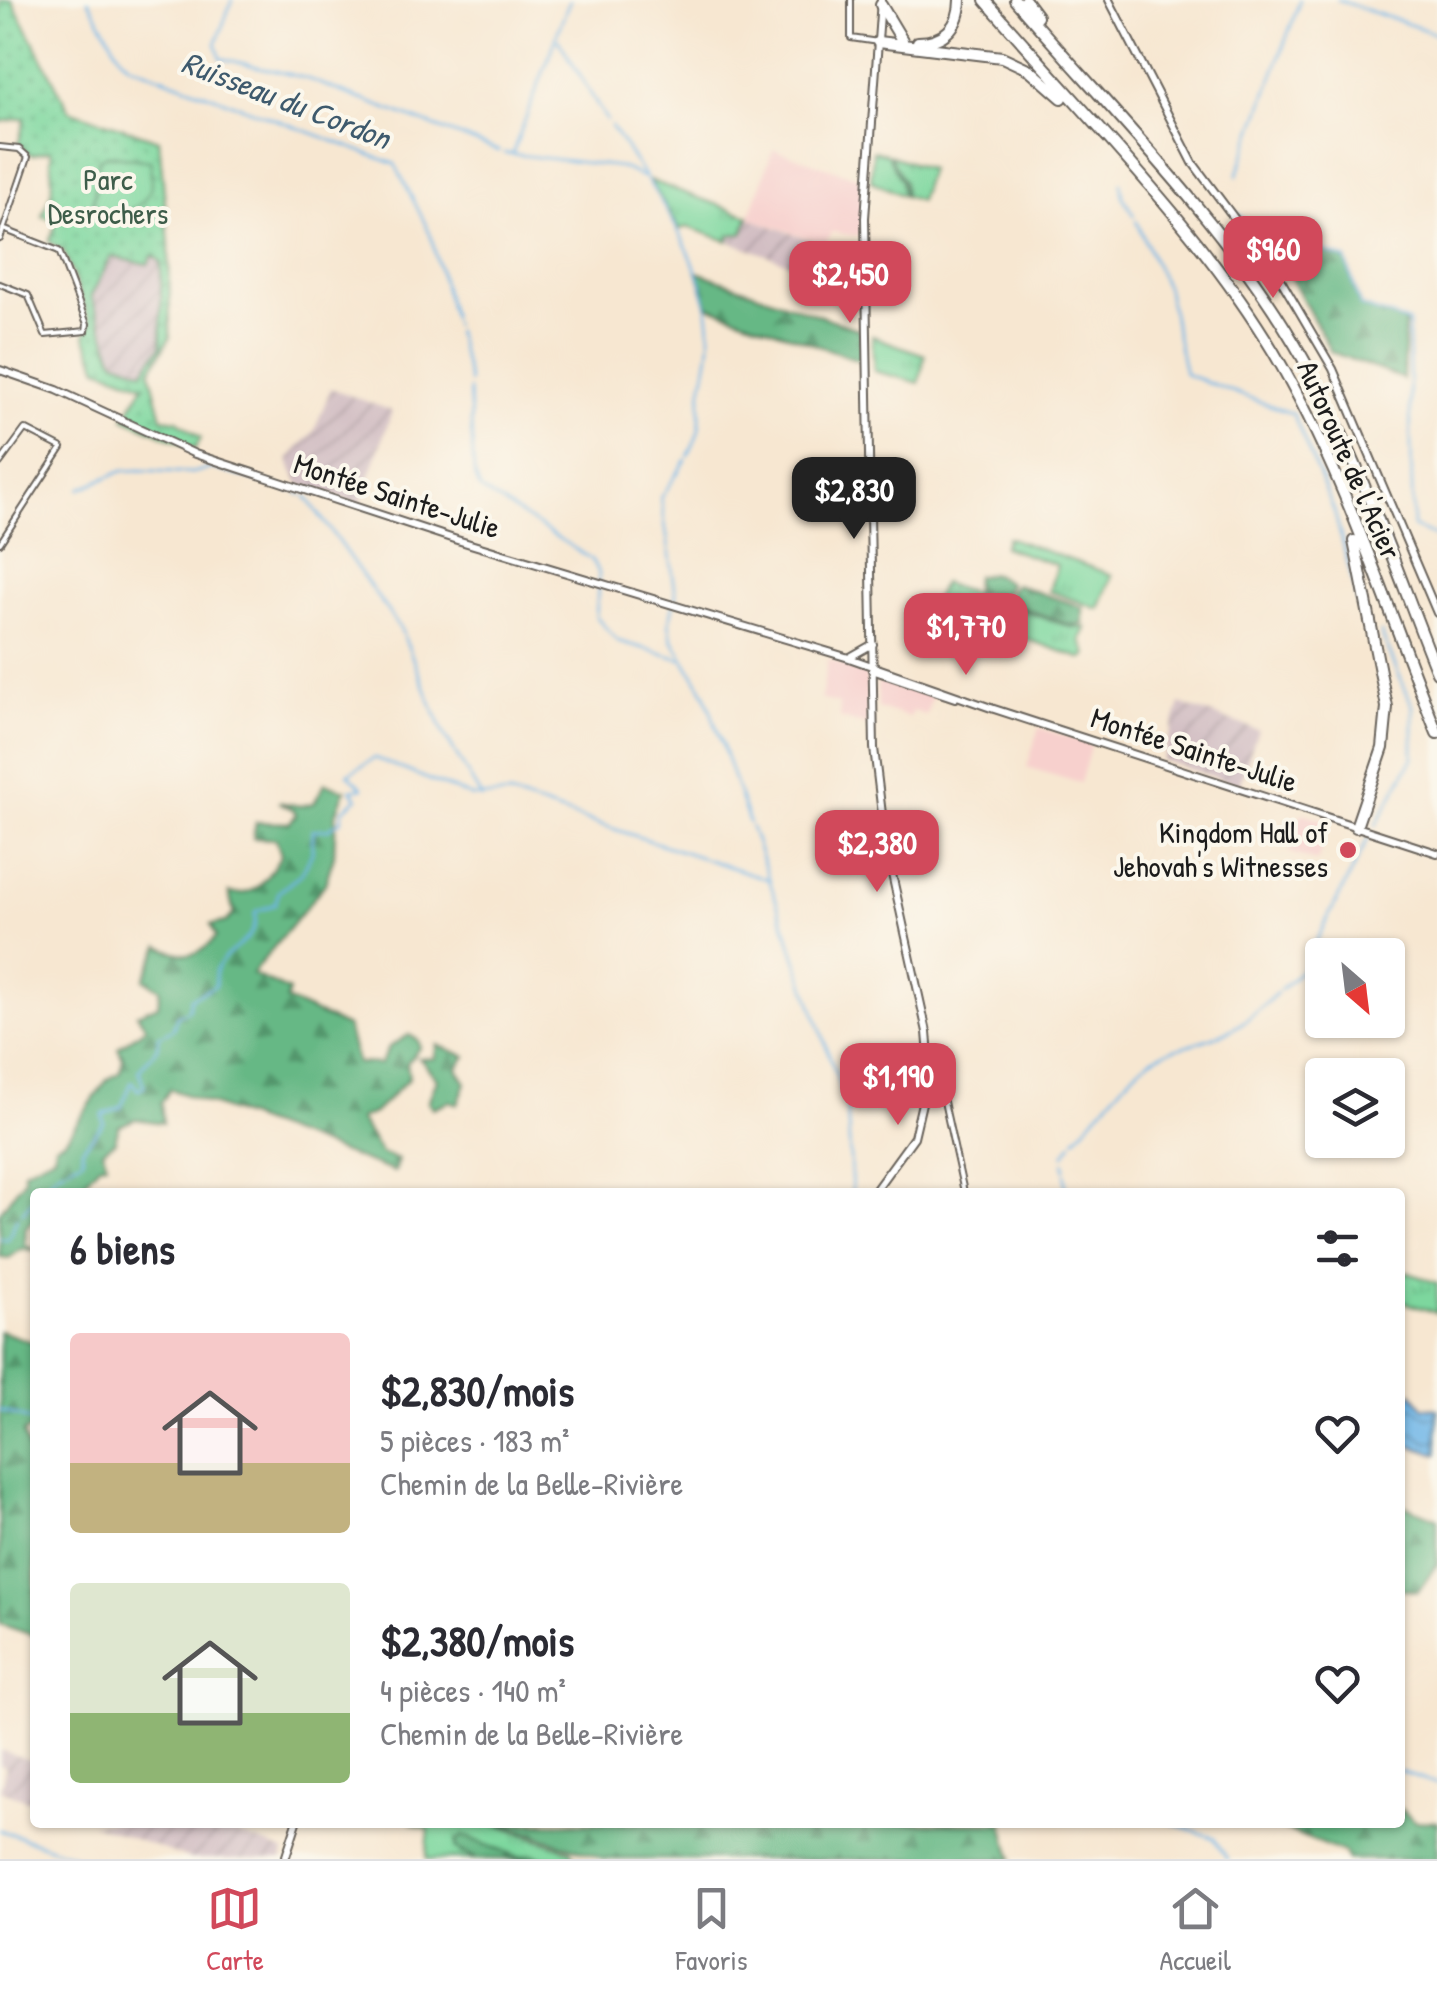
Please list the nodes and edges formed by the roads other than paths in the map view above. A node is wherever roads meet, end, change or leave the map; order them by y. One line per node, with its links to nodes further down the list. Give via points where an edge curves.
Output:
1 (851, 0): 9 (street, via 850,38)
2 (960, 0): 8 (highway, via 947,34 931,42)
3 (984, 0): 11 (highway, Autoroute de l'Acier)
4 (1015, 0): 10 (highway, Autoroute de l'Acier)
5 (1025, 0): 10 (highway)
6 (1109, 0): 20 (street, via 1188,153 1282,282 1333,369)
7 (881, 3): 8 (highway); 9 (street)
8 (902, 40): 9 (highway)
9 (878, 42): 11 (highway, via 1018,63); 22 (street, via 865,218)
10 (1069, 62): 25 (highway, Autoroute de l'Acier, via 1223,240 1294,343 1344,440)
11 (1103, 136): 18 (highway, Autoroute de l'Acier, via 1247,311 1300,400)
12 (0, 147): 13 (street, via 28,157)
13 (4, 229): 14 (street); 15 (street, via 59,250 86,331 45,334 28,295)
14 (0, 238)
15 (0, 284)
16 (0, 370): 21 (street, Montée Sainte-Julie, via 196,454)
17 (0, 463): 19 (street, via 26,429 62,448)
18 (1340, 490): 26 (highway, Autoroute de l'Acier); 27 (highway, via 1387,701 1383,748)
19 (0, 543)
20 (1437, 614)
21 (788, 641): 23 (street, Montée Sainte-Julie); 24 (street, Montée Sainte-Julie)
22 (874, 643): 23 (street); 24 (street)
23 (849, 658): 24 (street, Montée Sainte-Julie)
24 (873, 668): 27 (street, Montée Sainte-Julie); 29 (street, via 882,822)
25 (1437, 672)
26 (1437, 733)
27 (1356, 827): 28 (street, Montée Sainte-Julie)
28 (1437, 853)
29 (930, 1069): 30 (street, via 914,1136); 31 (street, via 938,1076)
30 (877, 1188)
31 (963, 1188)
32 (295, 1828): 33 (street)
33 (285, 1859)

